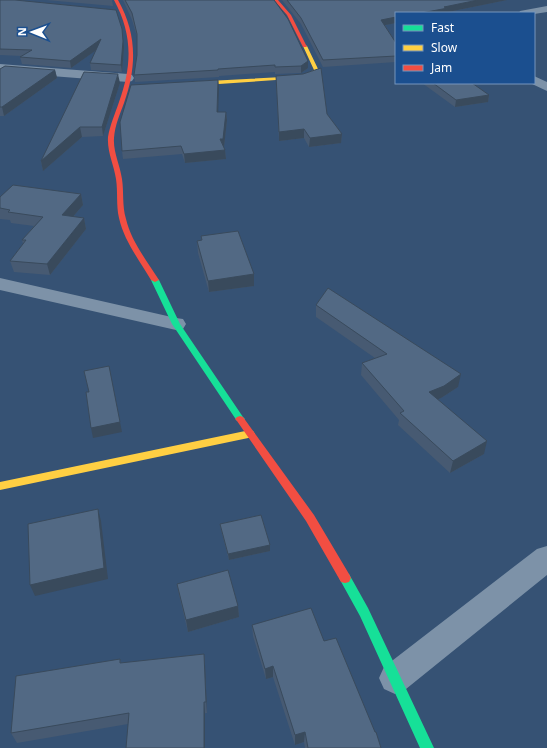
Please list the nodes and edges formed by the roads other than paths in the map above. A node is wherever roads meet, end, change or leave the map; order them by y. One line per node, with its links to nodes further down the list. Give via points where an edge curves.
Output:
1 (116, 0): 5 (street)
2 (276, 0): 10 (street, via 289,15 317,71 302,77 284,79)
3 (547, 9): 6 (street)
4 (108, 10): 5 (street)
5 (123, 12): 9 (street, via 131,31)
6 (530, 12)
7 (0, 68): 9 (street)
8 (535, 81): 11 (street)
9 (129, 84): 13 (street, via 119,106 111,140 119,180 120,216)
10 (182, 85)
11 (547, 87)
12 (0, 284): 13 (street)
13 (176, 324): 14 (street)
14 (250, 434): 15 (street); 17 (street, via 310,518 364,612)
15 (0, 486)
16 (547, 558): 17 (street)
17 (395, 678): 18 (street)
18 (427, 748)

